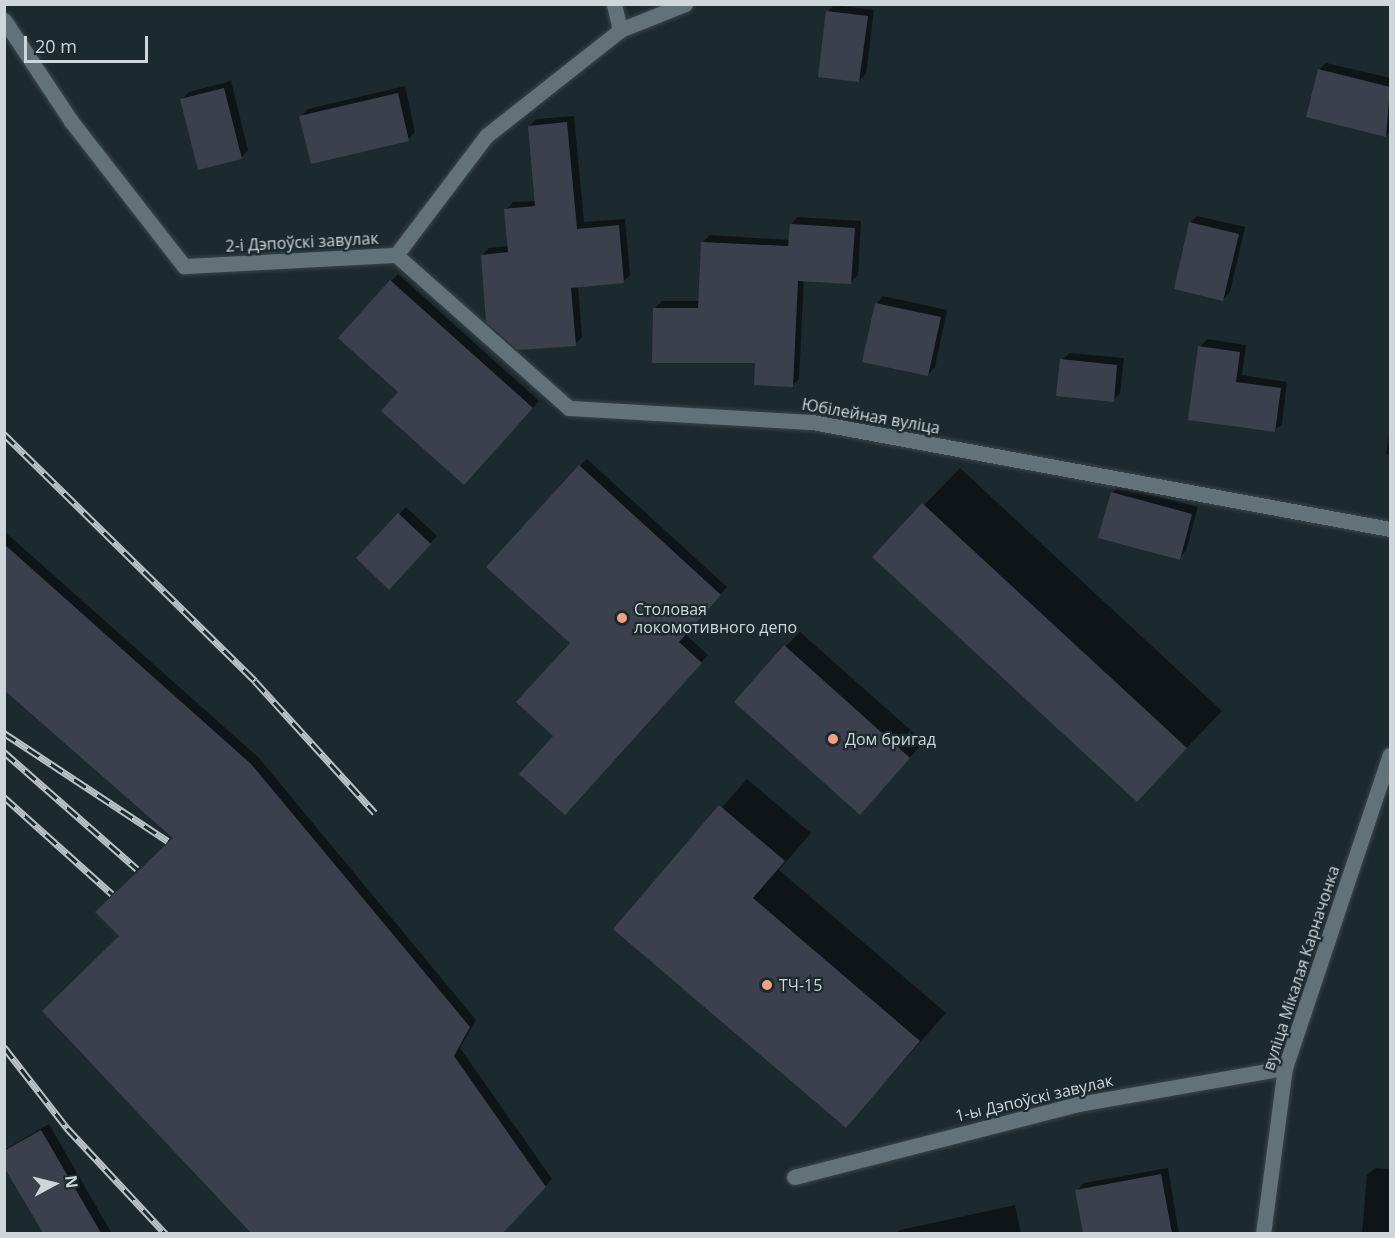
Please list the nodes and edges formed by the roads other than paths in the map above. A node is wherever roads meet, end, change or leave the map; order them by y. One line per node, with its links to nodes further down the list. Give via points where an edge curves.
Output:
1 (614, 4): 4 (street)
2 (685, 4): 4 (street, 2-і Дэпоўскі завулак)
3 (4, 20): 5 (street, 2-і Дэпоўскі завулак, via 71,121 184,266)
4 (620, 30): 5 (street, 2-і Дэпоўскі завулак, via 486,136)
5 (396, 255): 6 (street, Юбілейная вуліца, via 569,408 812,422)
6 (1390, 529)
7 (1390, 755): 8 (street, вуліца Мікалая Карначонка)
8 (1285, 1068): 9 (street, 1-ы Дэпоўскі завулак, via 1078,1104); 10 (street, вуліца Мікалая Карначонка)
9 (794, 1177)
10 (1263, 1233)

